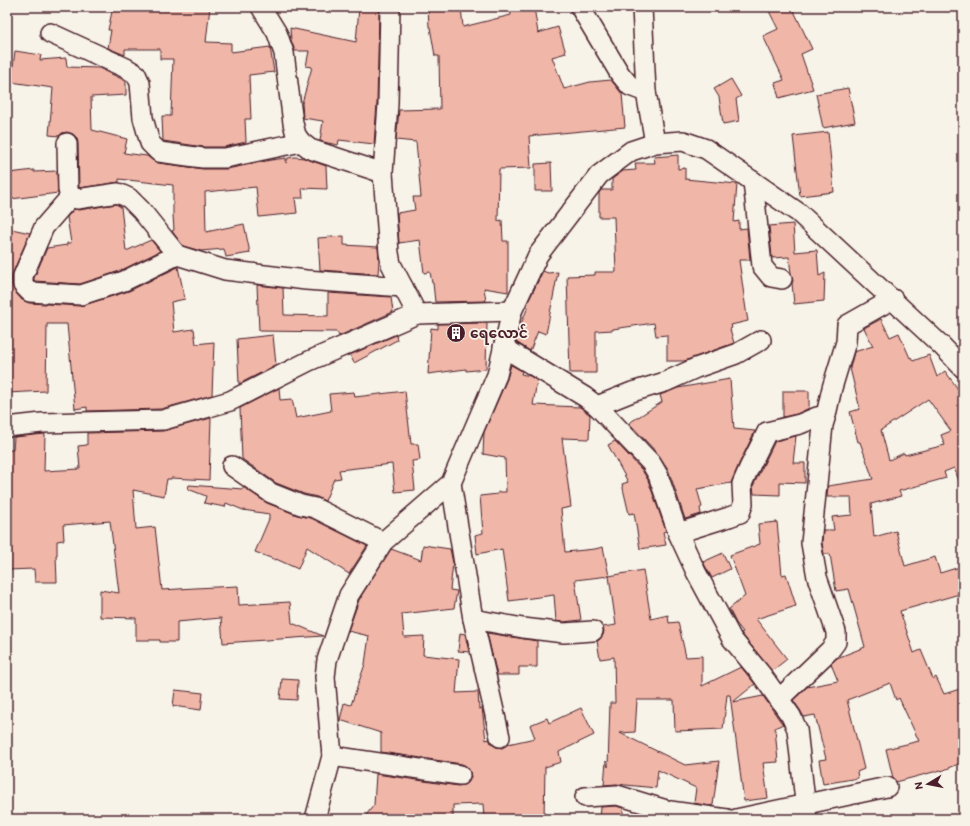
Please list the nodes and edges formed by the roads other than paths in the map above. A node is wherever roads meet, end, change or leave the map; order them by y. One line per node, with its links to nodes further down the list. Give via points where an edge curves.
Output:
1 (261, 7): 7 (street, via 277,33 284,53 293,123)
2 (390, 7): 10 (street, via 388,104)
3 (580, 7): 6 (street, via 620,74 630,86)
4 (642, 7): 6 (street)
5 (50, 33): 7 (street, via 136,74 140,83 143,118 150,143 159,152 225,158)
6 (646, 92): 9 (street)
7 (301, 142): 10 (street, via 310,149)
8 (67, 143): 12 (street, via 68,190)
9 (655, 143): 11 (street, via 683,141 706,149); 17 (street, via 631,151 599,175 538,256)
10 (383, 174): 15 (street, via 389,253 391,264)
11 (753, 181): 14 (street, via 762,266 771,277); 16 (street, via 799,213)
12 (71, 196): 13 (street, via 77,199 118,193 129,198); 13 (street, via 44,227 23,276 23,285 30,292 81,295 124,281)
13 (177, 255): 15 (street, via 225,270 306,280)
14 (782, 278)
15 (403, 287): 18 (street)
16 (893, 299): 21 (street); 23 (street, via 847,325 846,342)
17 (512, 311): 18 (street); 20 (street)
18 (417, 314): 24 (street, via 309,361 230,401 163,420 42,423)
19 (761, 340): 22 (street, via 736,354)
20 (503, 347): 22 (street); 26 (street, via 496,375)
21 (963, 368)
22 (597, 406): 27 (street, via 651,463 658,475)
23 (826, 415): 27 (street, via 767,432 742,484 743,504 740,513); 31 (street, via 811,542 817,577 836,632 836,642)
24 (7, 427)
25 (232, 466): 28 (street, via 271,493 315,508)
26 (451, 483): 28 (street); 29 (street)
27 (678, 533): 31 (street, via 732,639)
28 (383, 542): 33 (street, via 349,595 327,660 325,677)
29 (473, 619): 30 (street, via 564,633); 32 (street)
30 (593, 631)
31 (779, 699): 37 (street, via 792,716 797,729)
32 (500, 737)
33 (332, 756): 34 (street); 38 (street)
34 (460, 775)
35 (887, 787): 37 (street)
36 (585, 797): 39 (street, via 617,795 670,811)
37 (806, 812): 40 (street)
38 (315, 819)
39 (727, 819)
40 (736, 819)

